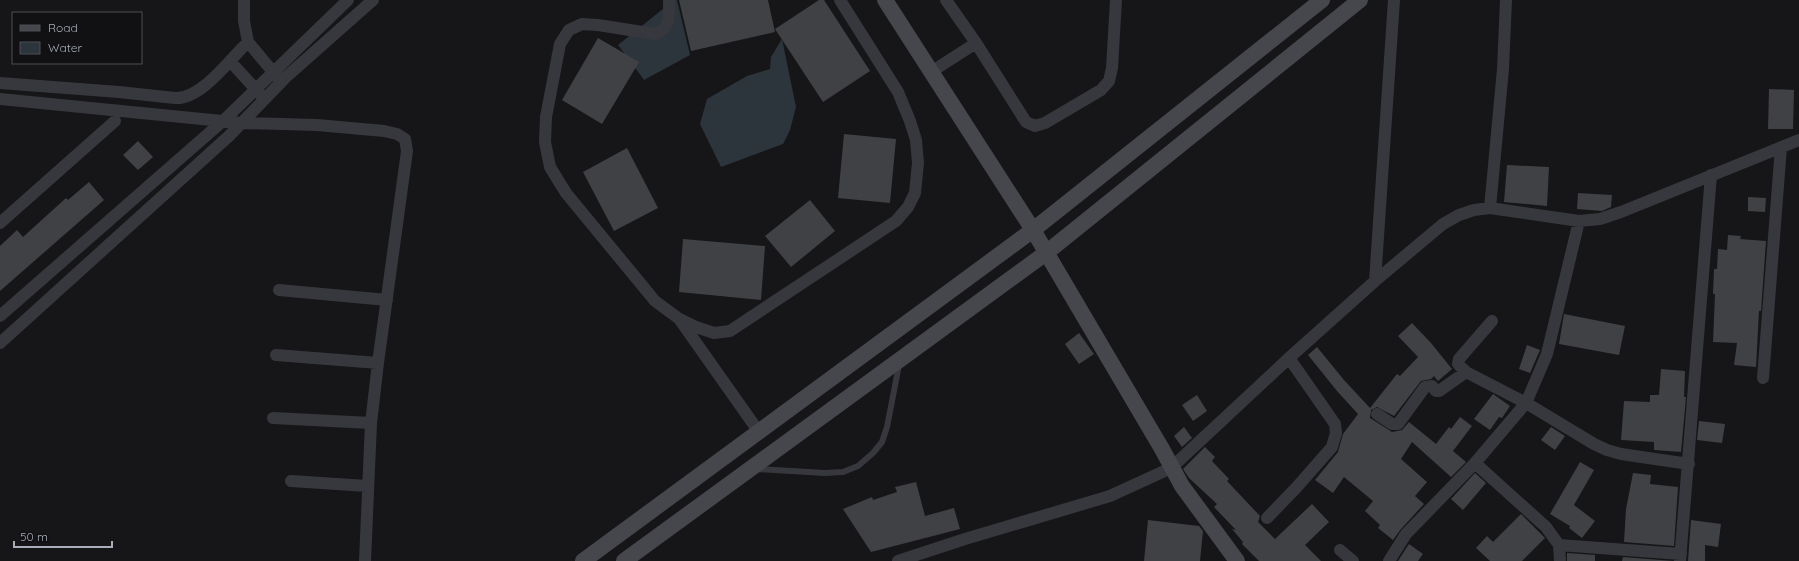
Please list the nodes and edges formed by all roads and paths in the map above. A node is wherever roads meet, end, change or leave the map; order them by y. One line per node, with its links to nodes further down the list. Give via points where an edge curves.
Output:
1 (244, 0): 13 (street)
2 (348, 0): 16 (street)
3 (373, 0): 18 (street)
4 (669, 0): 38 (street, via 668,21 661,32 655,34 593,24 582,24 569,30 560,44 546,116 545,142 550,167 566,193 655,301)
5 (840, 0): 38 (street, via 898,92 910,121 916,140 918,163 915,193 908,207 896,221 730,331 714,333)
6 (885, 0): 17 (main road)
7 (946, 0): 14 (street)
8 (1116, 0): 14 (street, via 1112,68 1108,81 1101,90 1045,123 1035,126 1026,122)
9 (1322, 0): 32 (main road)
10 (1360, 0): 33 (main road)
11 (1394, 0): 34 (street)
12 (1506, 0): 29 (street)
13 (248, 42): 15 (street); 16 (street)
14 (976, 43): 17 (street)
15 (230, 61): 19 (street, via 200,89 181,99); 20 (street)
16 (273, 72): 18 (street); 20 (street)
17 (931, 72): 32 (main road)
18 (281, 82): 21 (street)
19 (0, 83)
20 (255, 89): 21 (street); 23 (street)
21 (264, 98): 25 (street)
22 (0, 99): 23 (street)
23 (224, 120): 25 (street); 37 (street)
24 (115, 121): 31 (street)
25 (242, 123): 36 (street, via 317,125 384,131 397,134 404,139 407,151); 40 (street)
26 (1799, 140): 27 (street)
27 (1782, 147): 28 (street); 46 (street)
28 (1711, 175): 30 (street, via 1621,212 1600,219); 53 (street)
29 (1490, 208): 30 (street); 34 (street, via 1459,215 1443,224)
30 (1579, 221): 47 (street, via 1547,354)
31 (0, 223)
32 (1033, 230): 33 (main road); 51 (main road)
33 (1046, 252): 43 (main road); 54 (main road)
34 (1375, 281): 42 (street)
35 (279, 290): 36 (street)
36 (387, 300): 44 (street)
37 (0, 316)
38 (678, 318): 51 (street)
39 (1492, 321): 45 (street, via 1459,359 1458,364)
40 (0, 344)
41 (276, 355): 44 (street)
42 (1289, 358): 54 (street); 58 (street, via 1335,424 1336,433 1332,447)
43 (900, 359): 55 (main road); 55 (lane, via 882,442 858,466 843,472 825,473)
44 (378, 363): 50 (street)
45 (1466, 372): 47 (street); 48 (street, via 1439,391 1432,386 1425,388 1398,424 1392,424)
46 (1762, 378)
47 (1526, 403): 52 (street); 53 (street, via 1607,450)
48 (1377, 414)
49 (273, 418): 50 (street)
50 (371, 423): 57 (street)
51 (759, 432): 63 (main road)
52 (1475, 463): 59 (street, via 1546,527); 68 (street, via 1406,534)
53 (1689, 464): 61 (street)
54 (1171, 468): 65 (street, via 1110,496); 66 (main road)
55 (750, 469): 64 (main road)
56 (291, 481): 57 (street)
57 (367, 486): 62 (street)
58 (1266, 518)
59 (1559, 545): 61 (street); 69 (street)
60 (1340, 550): 67 (street)
61 (1680, 557)
62 (365, 561)
63 (583, 561)
64 (624, 561)
65 (898, 561)
66 (1237, 561)
67 (1353, 561)
68 (1389, 561)
69 (1560, 561)

